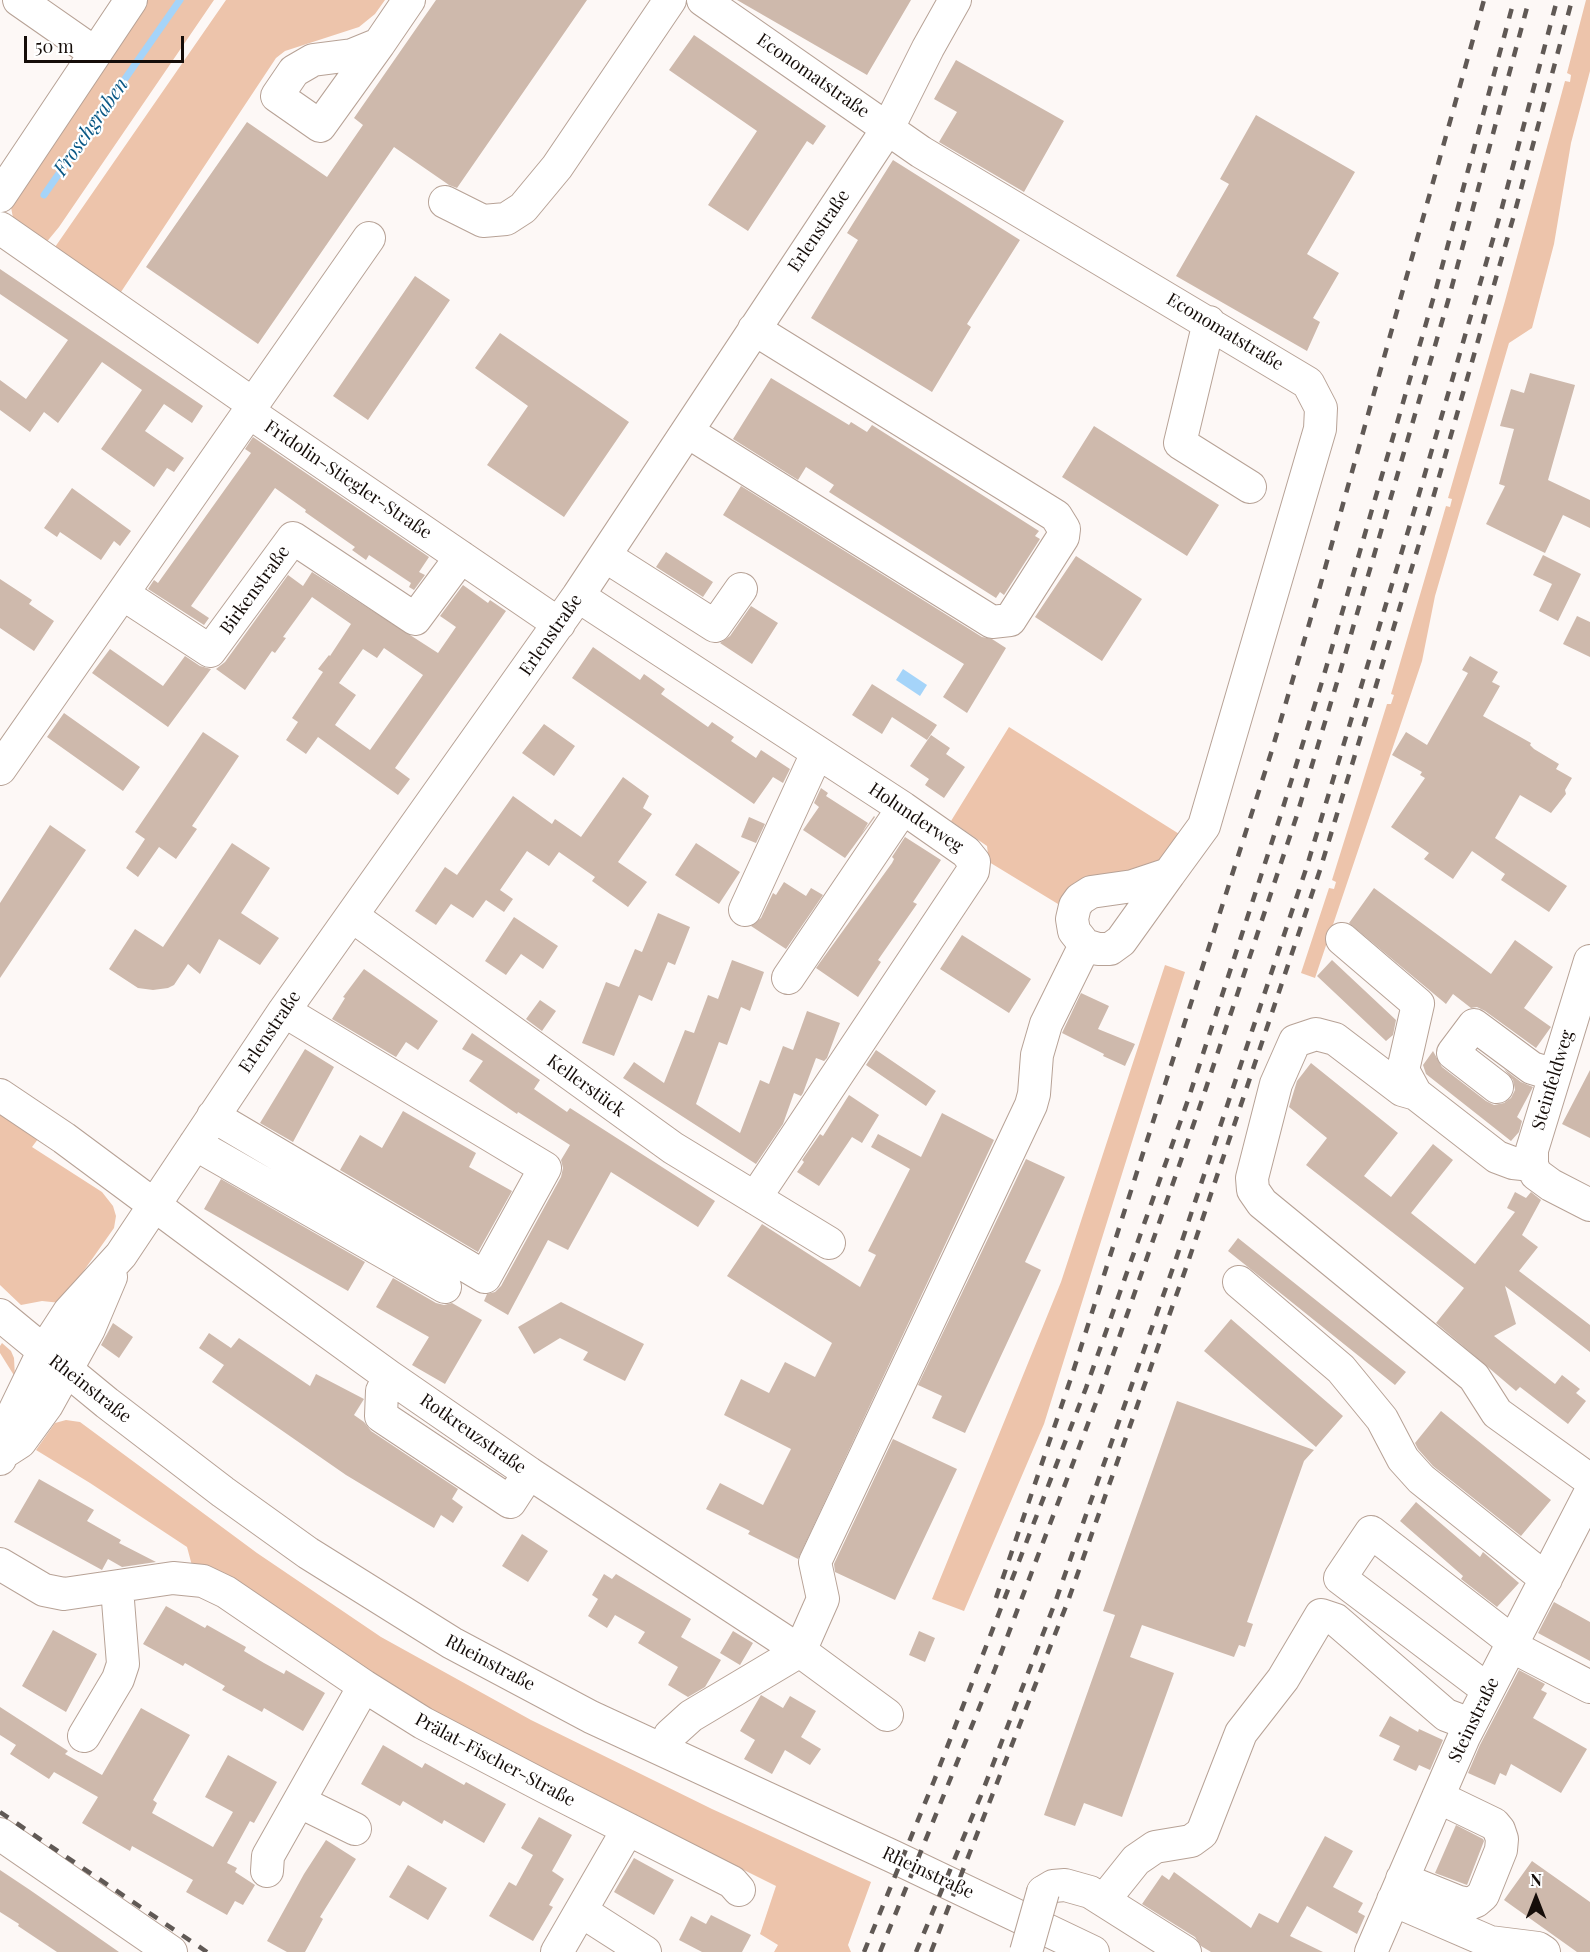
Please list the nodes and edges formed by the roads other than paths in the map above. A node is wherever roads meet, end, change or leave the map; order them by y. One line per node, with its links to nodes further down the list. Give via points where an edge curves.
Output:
1 (19, 0): 8 (street)
2 (131, 0): 8 (street)
3 (409, 0): 7 (street)
4 (670, 0): 11 (street, via 557,167 523,208 506,219 483,221)
5 (703, 0): 9 (street, Economatstraße)
6 (955, 0): 9 (street, Erlenstraße)
7 (379, 44)
8 (95, 53): 10 (street)
9 (888, 128): 14 (street, Economatstraße, via 921,152); 15 (street, Erlenstraße)
10 (0, 196)
11 (445, 202)
12 (0, 228): 16 (street, Fridolin-Stiegler-Straße)
13 (369, 238): 16 (street)
14 (1209, 322): 18 (street, via 1180,443); 28 (street, Economatstraße, via 1308,383 1321,408 1320,429 1204,826)
15 (754, 329): 17 (street, Erlenstraße); 17 (street, via 1056,516 1064,529 1063,537 1010,620 992,622)
16 (251, 408): 20 (street, Fridolin-Stiegler-Straße); 22 (street)
17 (688, 432): 19 (street, Erlenstraße)
18 (1250, 487)
19 (605, 556): 21 (street, via 715,626); 23 (street, Erlenstraße)
20 (460, 557): 22 (street, Birkenstraße, via 415,619 293,538 210,651); 24 (street, Fridolin-Stiegler-Straße)
21 (741, 589)
22 (123, 594): 26 (street)
23 (578, 596): 24 (street, Erlenstraße); 25 (street, Holunderweg)
24 (559, 624): 30 (street, Erlenstraße)
25 (817, 753): 27 (street, Holunderweg); 29 (street)
26 (0, 769)
27 (903, 808): 34 (street); 43 (street, Holunderweg, via 966,852 975,862 973,871)
28 (1169, 874): 32 (street, Economatstraße, via 1121,941 1110,949); 32 (street, via 1080,898 1072,919 1074,931)
29 (745, 910)
30 (352, 916): 35 (street, Erlenstraße); 43 (street, Kellerstück, via 673,1148)
31 (1342, 939): 38 (street, via 1418,1004 1403,1070)
32 (1084, 945): 58 (street, via 1046,1024 1037,1055 1031,1105 815,1562 823,1599)
33 (1590, 961): 36 (street, Steinfeldweg)
34 (788, 978)
35 (284, 1011): 40 (street, Erlenstraße); 40 (street, via 544,1168 485,1277)
36 (1555, 1075): 37 (street, via 1532,1068 1474,1025 1453,1053); 42 (street, Steinfeldweg, via 1532,1150)
37 (1497, 1087)
38 (1416, 1094): 42 (street, via 1497,1156); 52 (street, via 1402,1090 1335,1039 1316,1034 1295,1041 1276,1084 1252,1178 1253,1190 1262,1203 1474,1377 1497,1413)
39 (0, 1095): 44 (street, Rotkreuzstraße)
40 (213, 1116): 41 (street, Erlenstraße)
41 (195, 1144): 44 (street, Erlenstraße); 48 (street)
42 (1532, 1165): 45 (street, via 1536,1174 1551,1185)
43 (755, 1198): 46 (street, Kellerstück)
44 (154, 1204): 50 (street, Erlenstraße, via 121,1255 89,1329); 58 (street, Rotkreuzstraße, via 390,1377)
45 (1590, 1205)
46 (829, 1243)
47 (1239, 1282): 55 (street, via 1341,1369 1382,1419 1403,1459 1421,1479)
48 (445, 1287)
49 (0, 1315): 50 (street, Rheinstraße)
50 (55, 1361): 51 (street, Erlenstraße, via 11,1418); 80 (street, Rheinstraße, via 308,1553 452,1643 591,1717)
51 (1, 1454)
52 (1590, 1480)
53 (1590, 1493): 55 (street, Steinstraße)
54 (0, 1564): 56 (street, Prälat-Fischer-Straße, via 44,1590 64,1594)
55 (1546, 1579): 57 (street, Steinstraße)
56 (117, 1588): 59 (street, Prälat-Fischer-Straße, via 173,1578 203,1581 226,1592); 65 (street, via 123,1664)
57 (1512, 1644): 60 (street); 61 (street, Steinstraße); 61 (street, via 1371,1532 1340,1578)
58 (800, 1651): 62 (street, Rotkreuzstraße); 64 (street, via 691,1716)
59 (364, 1686): 67 (street); 69 (street, Prälat-Fischer-Straße, via 423,1723)
60 (1590, 1687)
61 (1488, 1690): 63 (street, Steinstraße)
62 (887, 1715)
63 (1470, 1724): 66 (street, Steinstraße); 74 (street, via 1446,1715 1336,1620 1321,1615 1283,1678 1241,1733 1202,1833 1191,1841 1155,1847 1136,1860)
64 (670, 1735)
65 (84, 1736)
66 (1438, 1797): 72 (street, Steinstraße); 72 (street, via 1499,1830 1501,1850 1483,1895 1469,1904)
67 (300, 1802): 68 (street); 71 (street, via 268,1856)
68 (355, 1828)
69 (628, 1828): 73 (street, Prälat-Fischer-Straße, via 732,1882); 75 (street)
70 (0, 1834): 76 (street)
71 (267, 1871)
72 (1398, 1889): 82 (street, Steinstraße); 83 (street, via 1490,1942)
73 (739, 1890)
74 (1104, 1900): 79 (street, bridge, via 1065,1885 1043,1892); 81 (street)
75 (581, 1911): 77 (street); 78 (street)
76 (171, 1952)
77 (557, 1952)
78 (645, 1952)
79 (1026, 1952)
80 (1093, 1952)
81 (1185, 1952)
82 (1371, 1952)
83 (1544, 1952)

